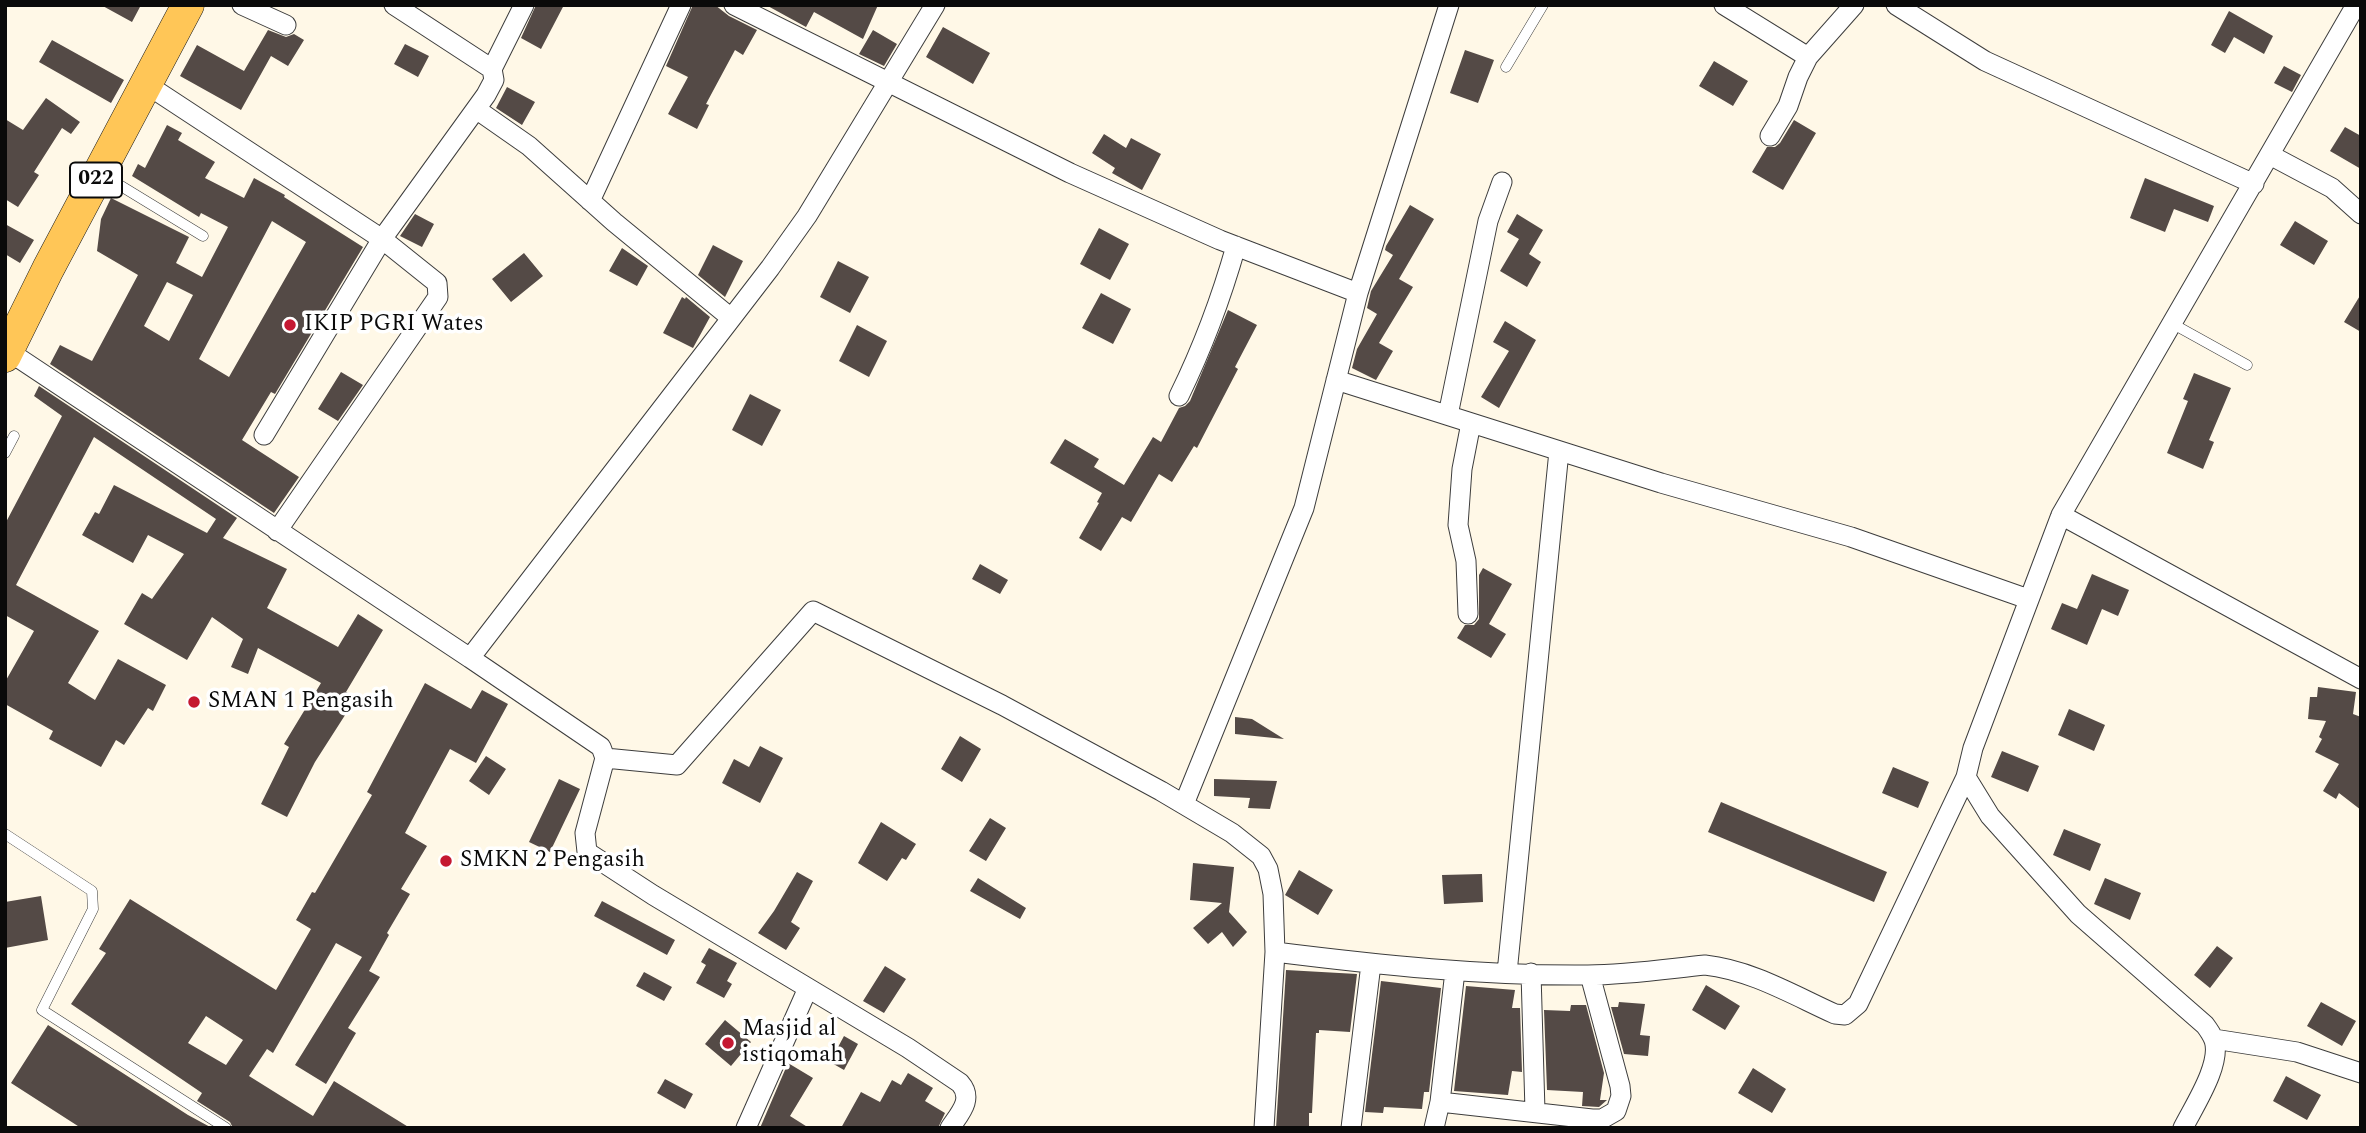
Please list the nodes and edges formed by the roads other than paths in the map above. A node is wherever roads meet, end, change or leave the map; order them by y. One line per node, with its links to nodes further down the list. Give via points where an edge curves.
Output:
1 (188, 5): 20 (main road, 022)
2 (242, 5): 15 (street)
3 (394, 5): 14 (street)
4 (524, 5): 18 (street)
5 (681, 5): 27 (street)
6 (734, 5): 19 (street)
7 (935, 5): 19 (street)
8 (1450, 5): 32 (street)
9 (1543, 5): 17 (lane)
10 (1724, 5): 16 (street)
11 (1854, 5): 16 (street)
12 (1896, 5): 26 (street, via 1985,61)
13 (2356, 5): 23 (street)
14 (418, 12): 18 (street)
15 (286, 25)
16 (1808, 57): 22 (street)
17 (1506, 67)
18 (492, 69): 21 (street, via 494,80)
19 (888, 82): 31 (street, via 1070,173); 33 (street, via 807,215)
20 (146, 84): 24 (main road, 022); 30 (street)
21 (476, 109): 27 (street, via 535,151); 30 (street)
22 (1770, 136)
23 (2270, 155): 26 (street); 28 (street, via 2332,188)
24 (100, 172): 29 (lane); 35 (main road, 022)
25 (1502, 182): 39 (street, via 1488,221)
26 (2254, 184): 34 (street)
27 (590, 201): 33 (street)
28 (2361, 214)
29 (202, 236)
30 (382, 239): 41 (street); 46 (street, via 437,283 438,297)
31 (1236, 246): 32 (street); 38 (street, via 1200,354)
32 (1358, 293): 37 (street)
33 (731, 318): 49 (street)
34 (2173, 324): 36 (lane); 45 (street)
35 (6, 352): 46 (street)
36 (2247, 365)
37 (1336, 380): 39 (street); 53 (street, via 1304,508)
38 (1179, 396)
39 (1448, 415): 40 (street)
40 (1471, 423): 43 (street); 48 (street, via 1458,525 1466,561)
41 (264, 435)
42 (14, 436): 44 (lane)
43 (1559, 451): 47 (street, via 1851,537); 58 (street)
44 (5, 453)
45 (2061, 515): 47 (street); 50 (street)
46 (277, 531): 49 (street)
47 (2028, 599): 52 (street)
48 (1468, 614)
49 (470, 658): 51 (street, via 601,747)
50 (2361, 679)
51 (605, 758): 53 (street, via 677,765 813,611 1002,705); 61 (street, via 585,833 587,852)
52 (1966, 777): 60 (street, via 1858,1004 1845,1015 1723,967); 62 (street, via 1990,816 2078,914 2205,1025)
53 (1184, 804): 55 (street, via 1261,856 1273,894)
54 (5, 834): 67 (lane, via 92,891 93,909 42,1010)
55 (1275, 952): 56 (street); 70 (street)
56 (1371, 964): 57 (street); 71 (street)
57 (1455, 971): 58 (street); 64 (street)
58 (1507, 973): 59 (street)
59 (1531, 974): 60 (street); 65 (street)
60 (1590, 975): 66 (street, via 1621,1096 1616,1111)
61 (808, 988): 68 (street); 69 (street, via 960,1083 966,1103)
62 (2214, 1039): 63 (street, via 2297,1052); 73 (street, via 2216,1053 2210,1074)
63 (2361, 1073)
64 (1440, 1102): 65 (street); 72 (street)
65 (1535, 1111): 66 (street)
66 (1592, 1123)
67 (226, 1128)
68 (747, 1128)
69 (950, 1128)
70 (1264, 1128)
71 (1351, 1128)
72 (1434, 1128)
73 (2183, 1128)

